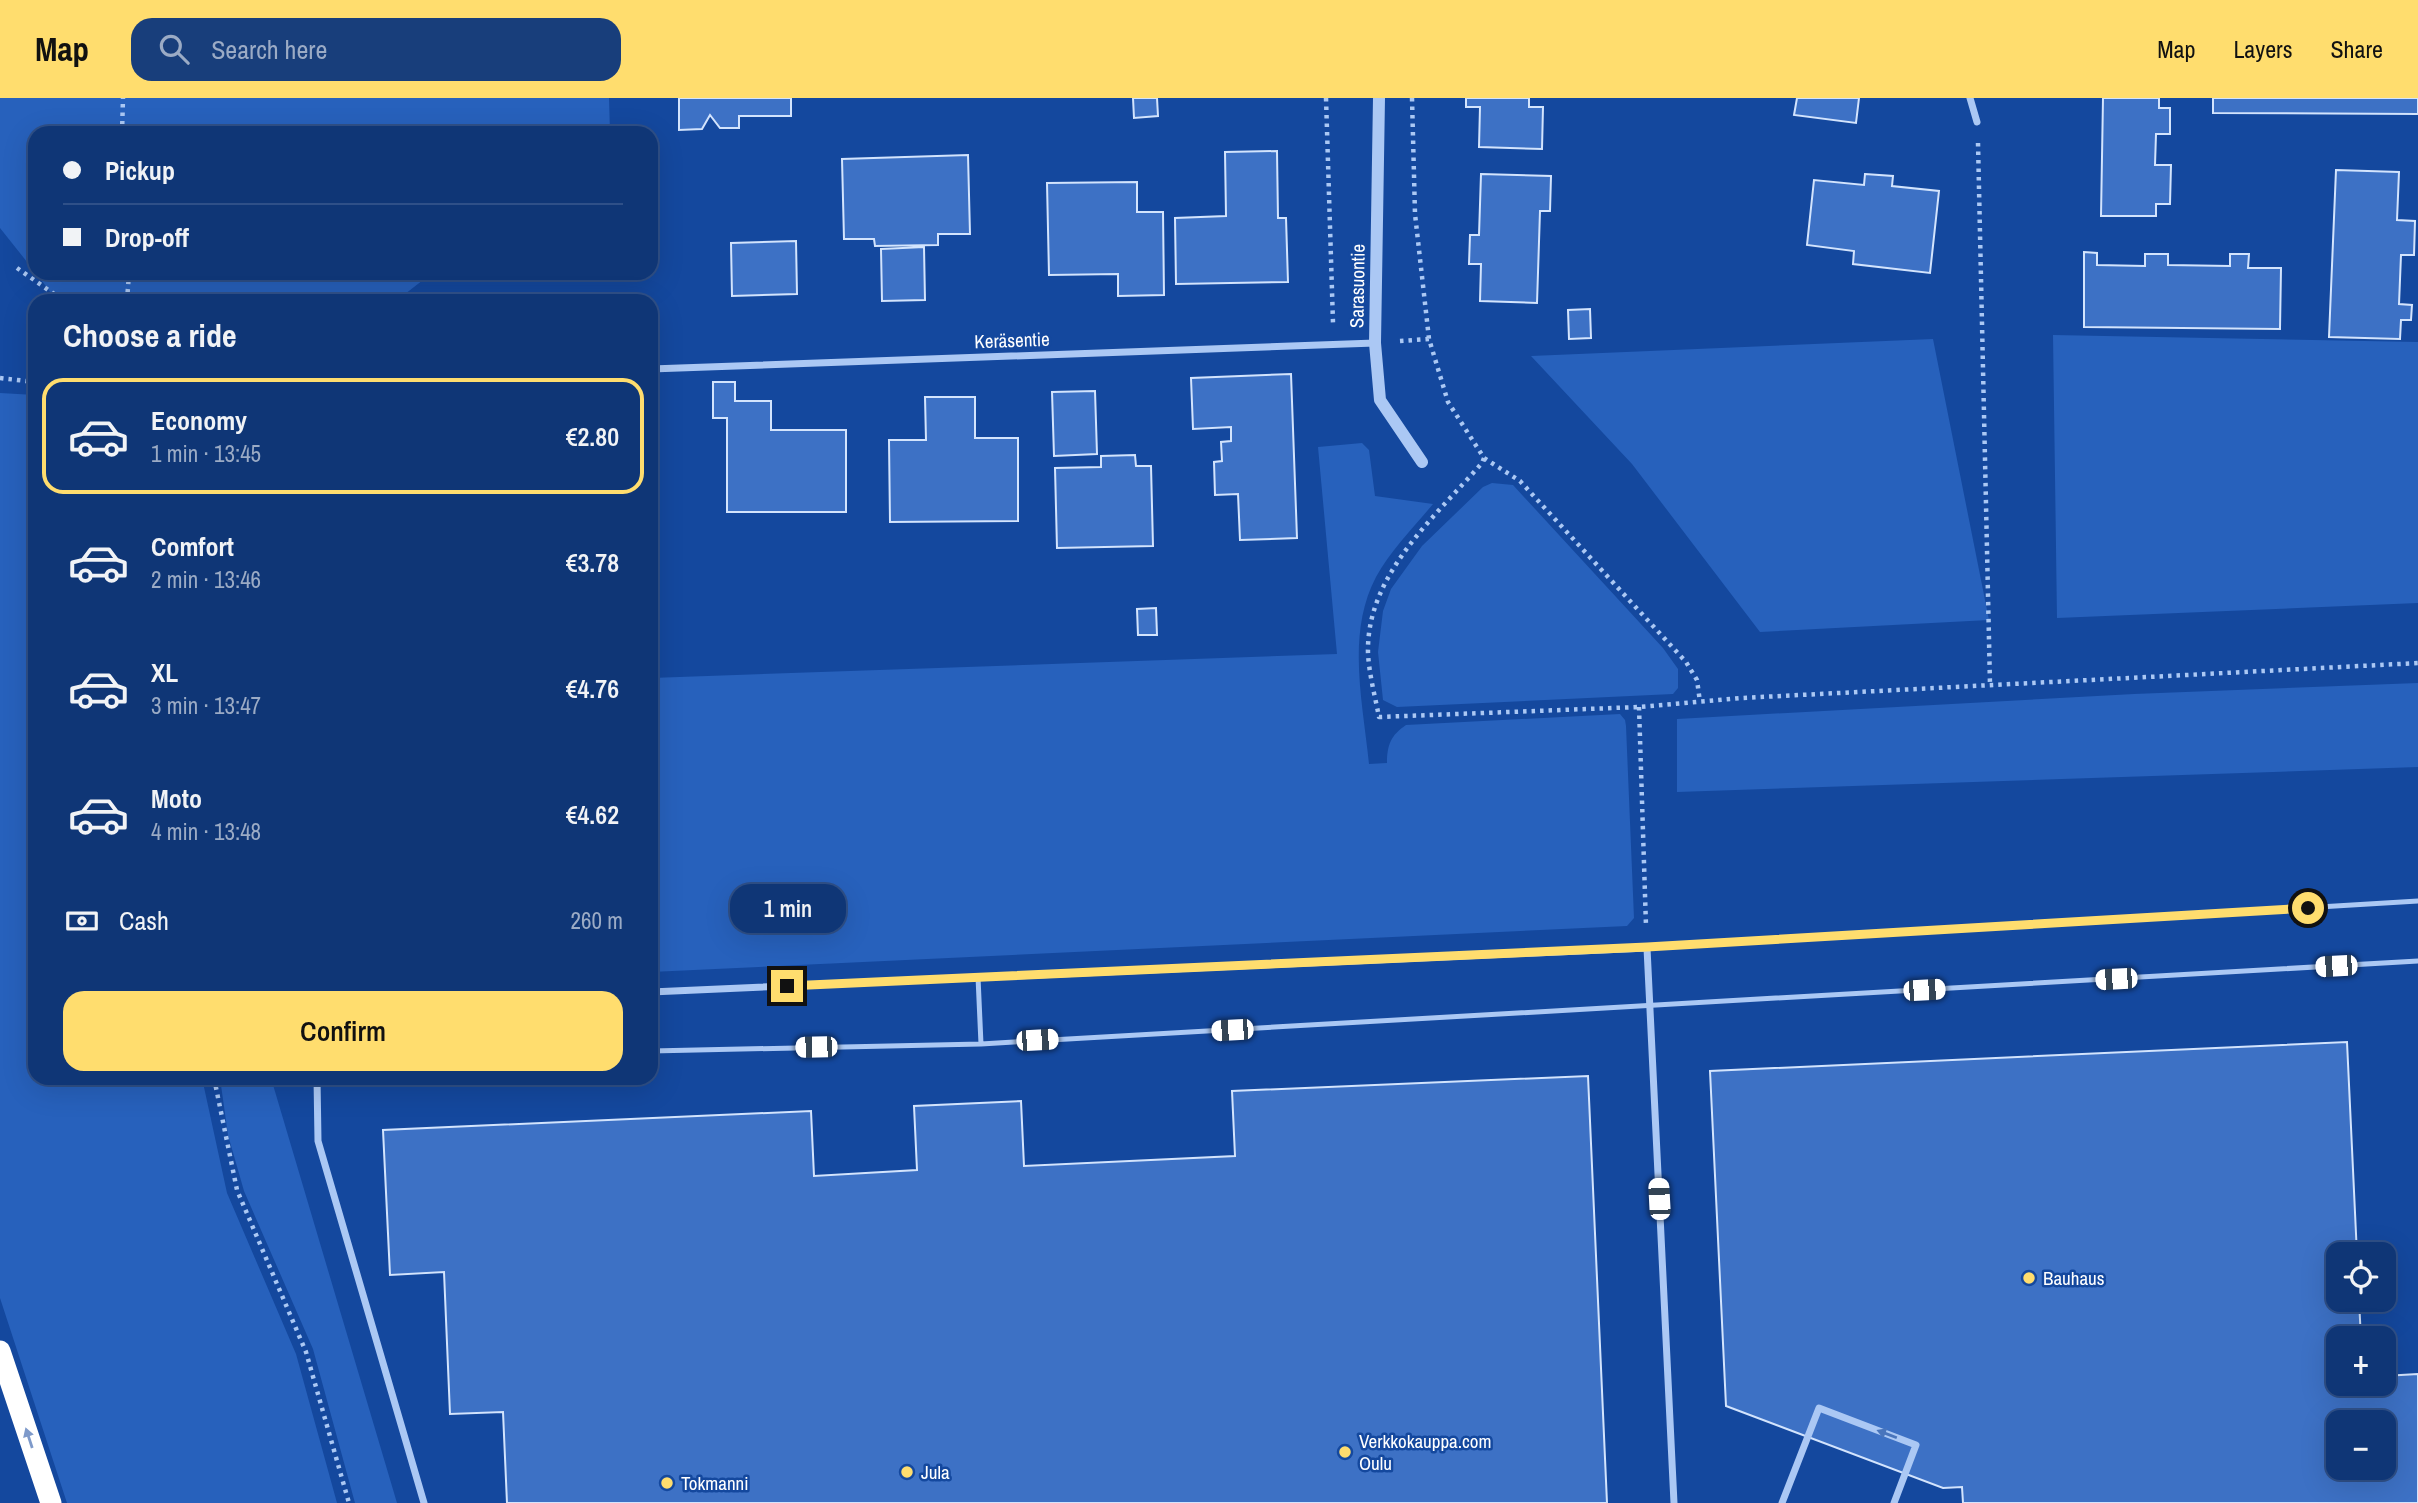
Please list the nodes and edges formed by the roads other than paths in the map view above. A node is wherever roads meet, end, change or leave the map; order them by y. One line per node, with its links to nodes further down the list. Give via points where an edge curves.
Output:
1 (1379, 98): 4 (street, Sarasuontie)
2 (1970, 98): 3 (street)
3 (1977, 122)
4 (1375, 343): 5 (street, Keräsentie); 6 (street, Sarasuontie, via 1380,400)
5 (658, 369)
6 (1422, 462)
7 (2418, 901): 8 (lane)
8 (1647, 947): 10 (street); 12 (street)
9 (2418, 961): 12 (lane)
10 (978, 977): 11 (street); 13 (lane)
11 (658, 992)
12 (1650, 1006): 13 (lane); 19 (street)
13 (981, 1044): 14 (lane)
14 (658, 1051)
15 (317, 1085): 18 (street, via 318,1142)
16 (0, 1351): 17 (highway, one-way to 16)
17 (51, 1503)
18 (424, 1503)
19 (1674, 1503)
20 (1782, 1503): 21 (street, one-way to 20, via 1916,1445 1819,1408)
21 (1894, 1503)

